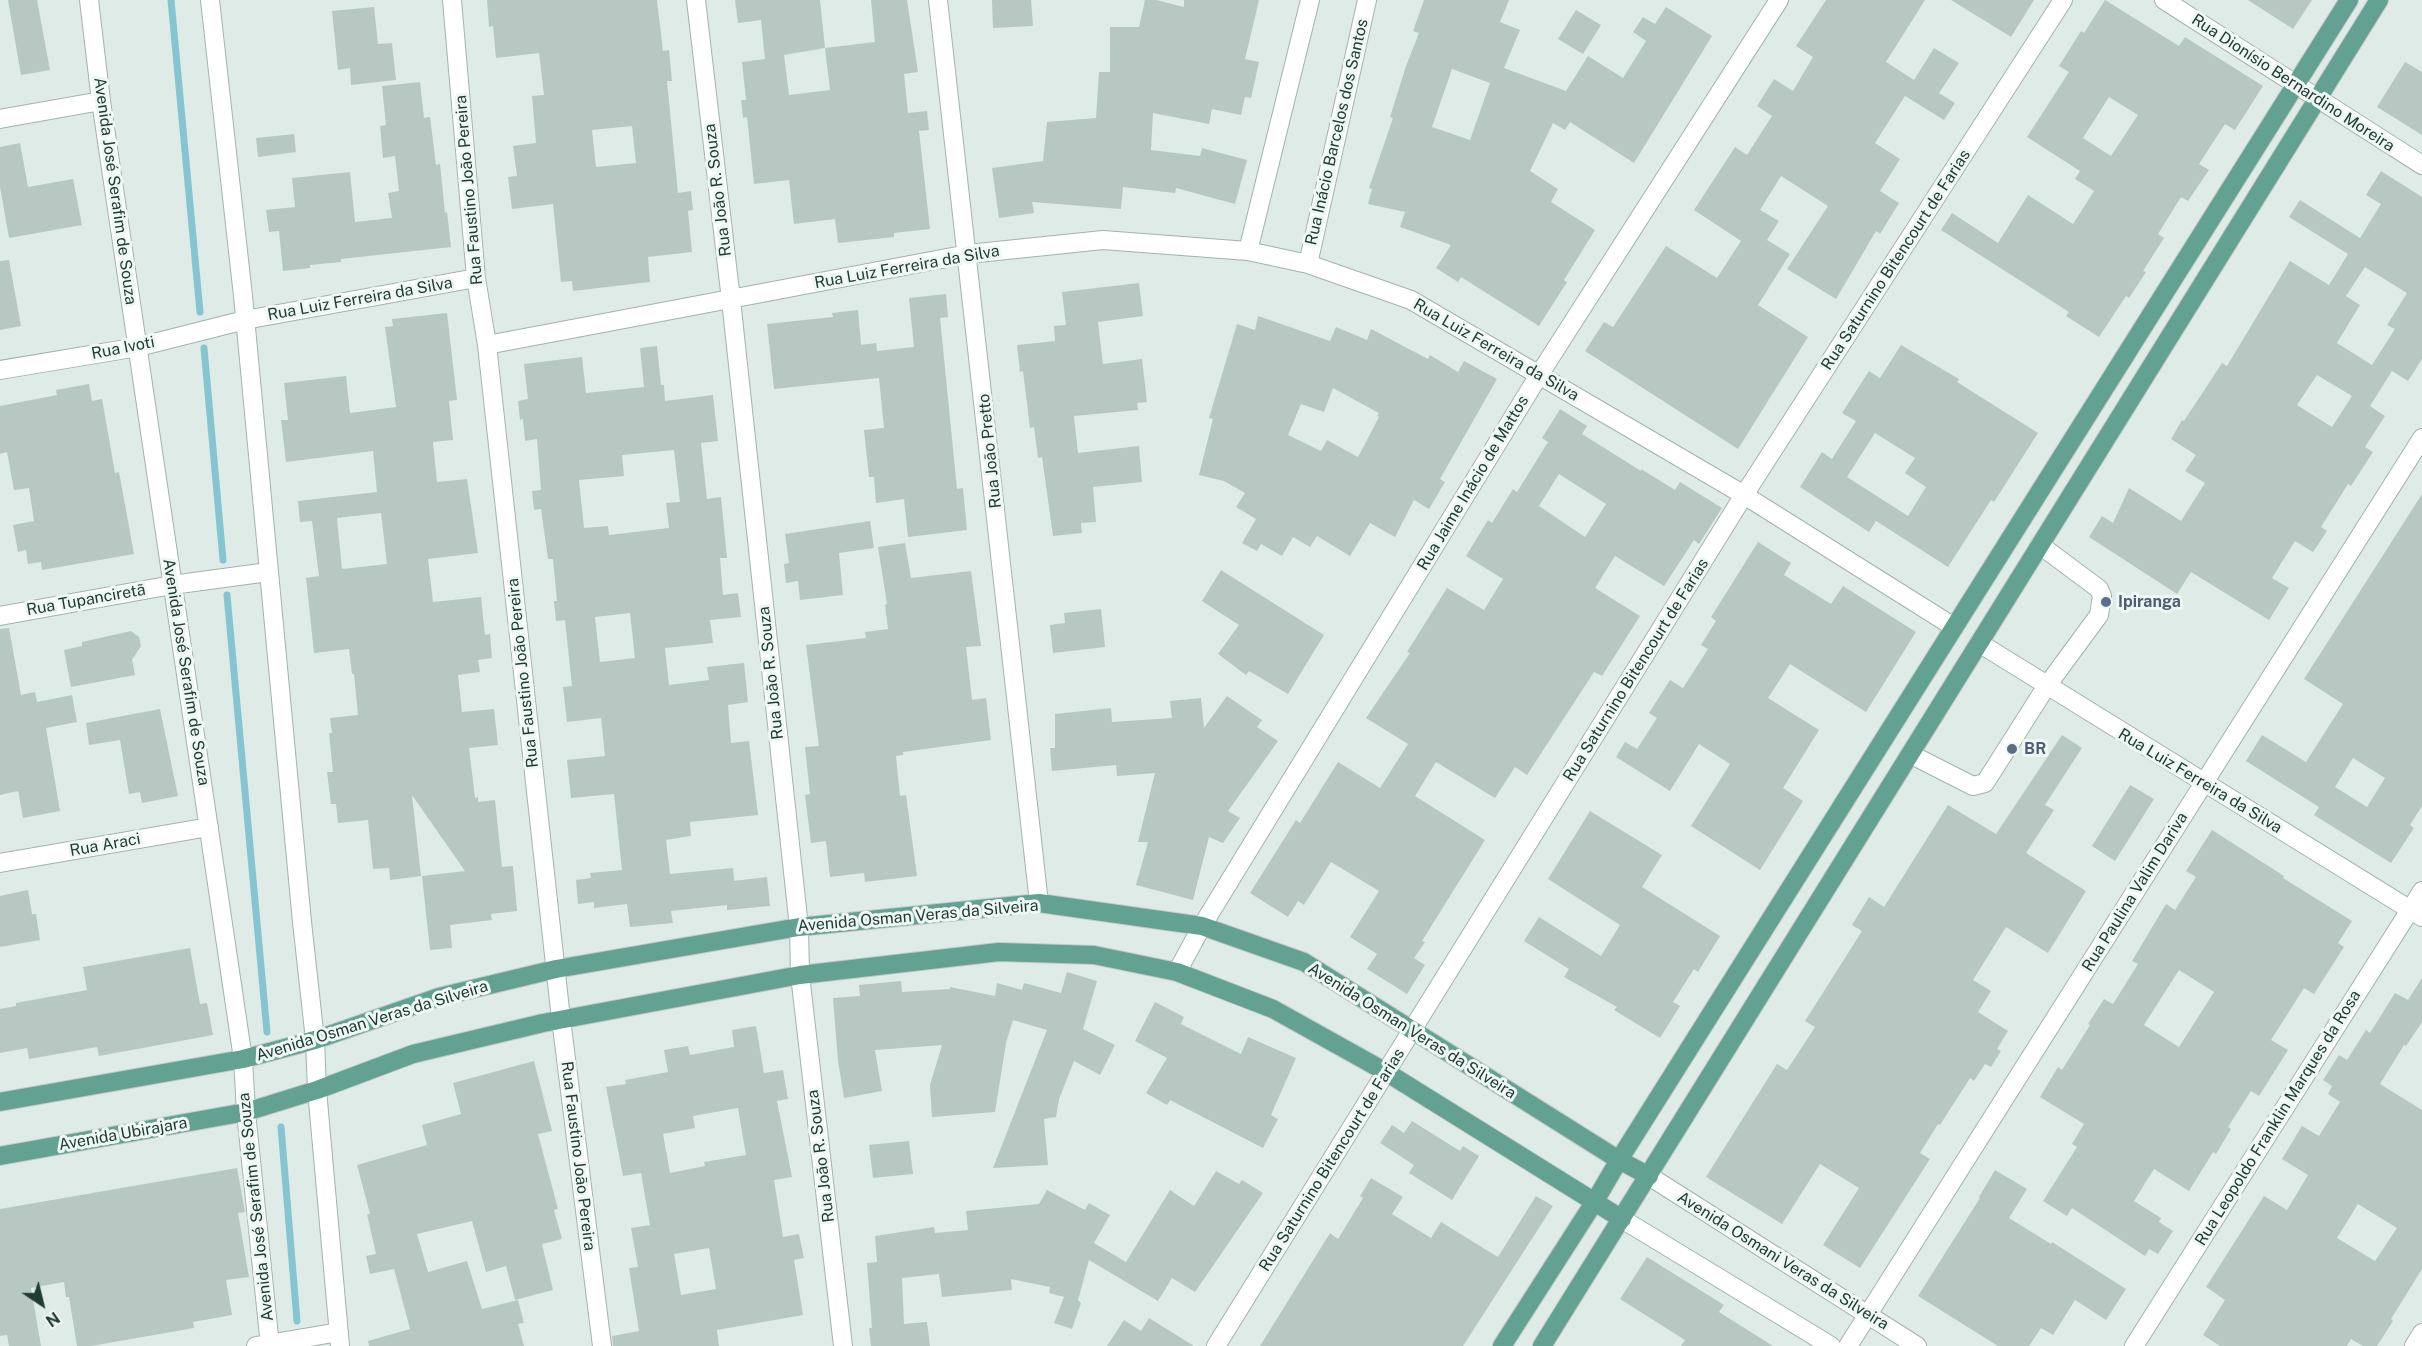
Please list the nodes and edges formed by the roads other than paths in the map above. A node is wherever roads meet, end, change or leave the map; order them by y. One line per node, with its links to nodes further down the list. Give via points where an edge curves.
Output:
1 (89, 0): 15 (street, Avenida José Serafim de Souza)
2 (210, 0): 23 (street)
3 (452, 0): 21 (street, Rua Faustino João Pereira)
4 (696, 0): 22 (street, Rua João R. Souza)
5 (938, 0): 19 (street, Rua João Pretto)
6 (1310, 0): 18 (street)
7 (1367, 0): 20 (street, Rua Inácio Barcelos dos Santos)
8 (1779, 0): 27 (street, Rua Jaime Inácio de Mattos)
9 (2063, 0): 29 (street, Rua Saturnino Bitencourt de Farias)
10 (2164, 0): 13 (street, Rua Dionísio Bernardino Moreira)
11 (2349, 0): 13 (main road)
12 (2379, 0): 14 (main road)
13 (2294, 84): 14 (street, Rua Dionísio Bernardino Moreira); 34 (main road)
14 (2318, 99): 17 (street, Rua Dionísio Bernardino Moreira); 30 (main road)
15 (101, 101): 16 (street); 25 (street, Avenida José Serafim de Souza)
16 (0, 119)
17 (2422, 165)
18 (1248, 251): 19 (street, Rua Luiz Ferreira da Silva, via 1103,240); 20 (street, Rua Luiz Ferreira da Silva)
19 (968, 254): 22 (street, Rua Luiz Ferreira da Silva); 42 (street, Rua João Pretto)
20 (1308, 264): 27 (street, Rua Luiz Ferreira da Silva, via 1411,300)
21 (476, 278): 23 (street, Rua Luiz Ferreira da Silva); 24 (street, Rua Faustino João Pereira)
22 (731, 300): 24 (street, Rua Luiz Ferreira da Silva); 45 (street, Rua João R. Souza)
23 (244, 320): 25 (street, Rua Ivoti); 31 (street)
24 (487, 345): 46 (street, Rua Faustino João Pereira)
25 (138, 346): 26 (street, Rua Ivoti); 32 (street, Avenida José Serafim de Souza)
26 (0, 370)
27 (1539, 375): 29 (street, Rua Luiz Ferreira da Silva); 44 (street, Rua Jaime Inácio de Mattos)
28 (2422, 438): 38 (street, Rua Paulina Valim Dariva)
29 (1744, 495): 34 (street, Rua Luiz Ferreira da Silva); 50 (street, Rua Saturnino Bitencourt de Farias)
30 (2040, 544): 35 (main road); 36 (street, via 2099,589 2102,596 2099,615)
31 (268, 572): 32 (street, Rua Tupanciretã); 51 (street)
32 (172, 585): 33 (street, Rua Tupanciretã); 39 (street, Avenida José Serafim de Souza)
33 (0, 616)
34 (1954, 627): 58 (main road)
35 (1979, 644): 36 (street, Rua Luiz Ferreira da Silva); 37 (main road)
36 (2046, 687): 37 (street, via 1985,783 1973,786); 38 (street, Rua Luiz Ferreira da Silva)
37 (1910, 754): 59 (main road)
38 (2204, 784): 43 (street, Rua Luiz Ferreira da Silva); 62 (street, Rua Paulina Valim Dariva)
39 (209, 827): 40 (street, Rua Araci); 52 (street, Avenida José Serafim de Souza)
40 (0, 863)
41 (2422, 891): 43 (street, Rua Leopoldo Franklin Marques da Rosa)
42 (1039, 903): 44 (main road, Avenida Osman Veras da Silveira); 45 (main road, Avenida Osman Veras da Silveira)
43 (2416, 913): 74 (street, Rua Leopoldo Franklin Marques da Rosa)
44 (1202, 926): 47 (street, Rua Jaime Inácio de Mattos); 50 (main road, Avenida Osman Veras da Silveira, via 1304,962)
45 (799, 927): 46 (main road, Avenida Osman Veras da Silveira); 48 (street, Rua João R. Souza)
46 (556, 969): 49 (street, Rua Faustino João Pereira); 51 (main road, Avenida Osman Veras da Silveira, via 439,997)
47 (1177, 972): 48 (main road, via 1094,954 999,952); 53 (main road, via 1273,1009)
48 (800, 975): 49 (main road); 67 (street, Rua João R. Souza)
49 (561, 1019): 54 (main road, via 413,1054); 66 (street, Rua Faustino João Pereira)
50 (1412, 1032): 53 (street, Rua Saturnino Bitencourt de Farias); 58 (main road, Avenida Osman Veras da Silveira)
51 (315, 1040): 52 (main road, Avenida Osman Veras da Silveira); 54 (street)
52 (243, 1059): 55 (main road); 56 (street, Avenida José Serafim de Souza)
53 (1386, 1072): 60 (main road); 68 (street, Rua Saturnino Bitencourt de Farias)
54 (317, 1090): 56 (main road); 64 (street)
55 (0, 1102)
56 (246, 1112): 57 (main road, Avenida Ubirajara); 65 (street, Avenida José Serafim de Souza)
57 (0, 1156)
58 (1619, 1160): 59 (main road, Avenida Osman Veras da Silveira); 60 (main road)
59 (1649, 1176): 61 (main road); 62 (street, Avenida Osmani Veras da Silveira)
60 (1595, 1201): 61 (main road); 69 (main road)
61 (1622, 1220): 70 (main road); 71 (street)
62 (1868, 1314): 72 (street, Rua Paulina Valim Dariva); 73 (street, Avenida Osmani Veras da Silveira)
63 (2422, 1333): 75 (street)
64 (340, 1339): 65 (street)
65 (265, 1345)
66 (602, 1346)
67 (843, 1346)
68 (1216, 1346)
69 (1502, 1346)
70 (1542, 1346)
71 (1832, 1346)
72 (1848, 1346)
73 (1917, 1346)
74 (2134, 1346)
75 (2414, 1346)

